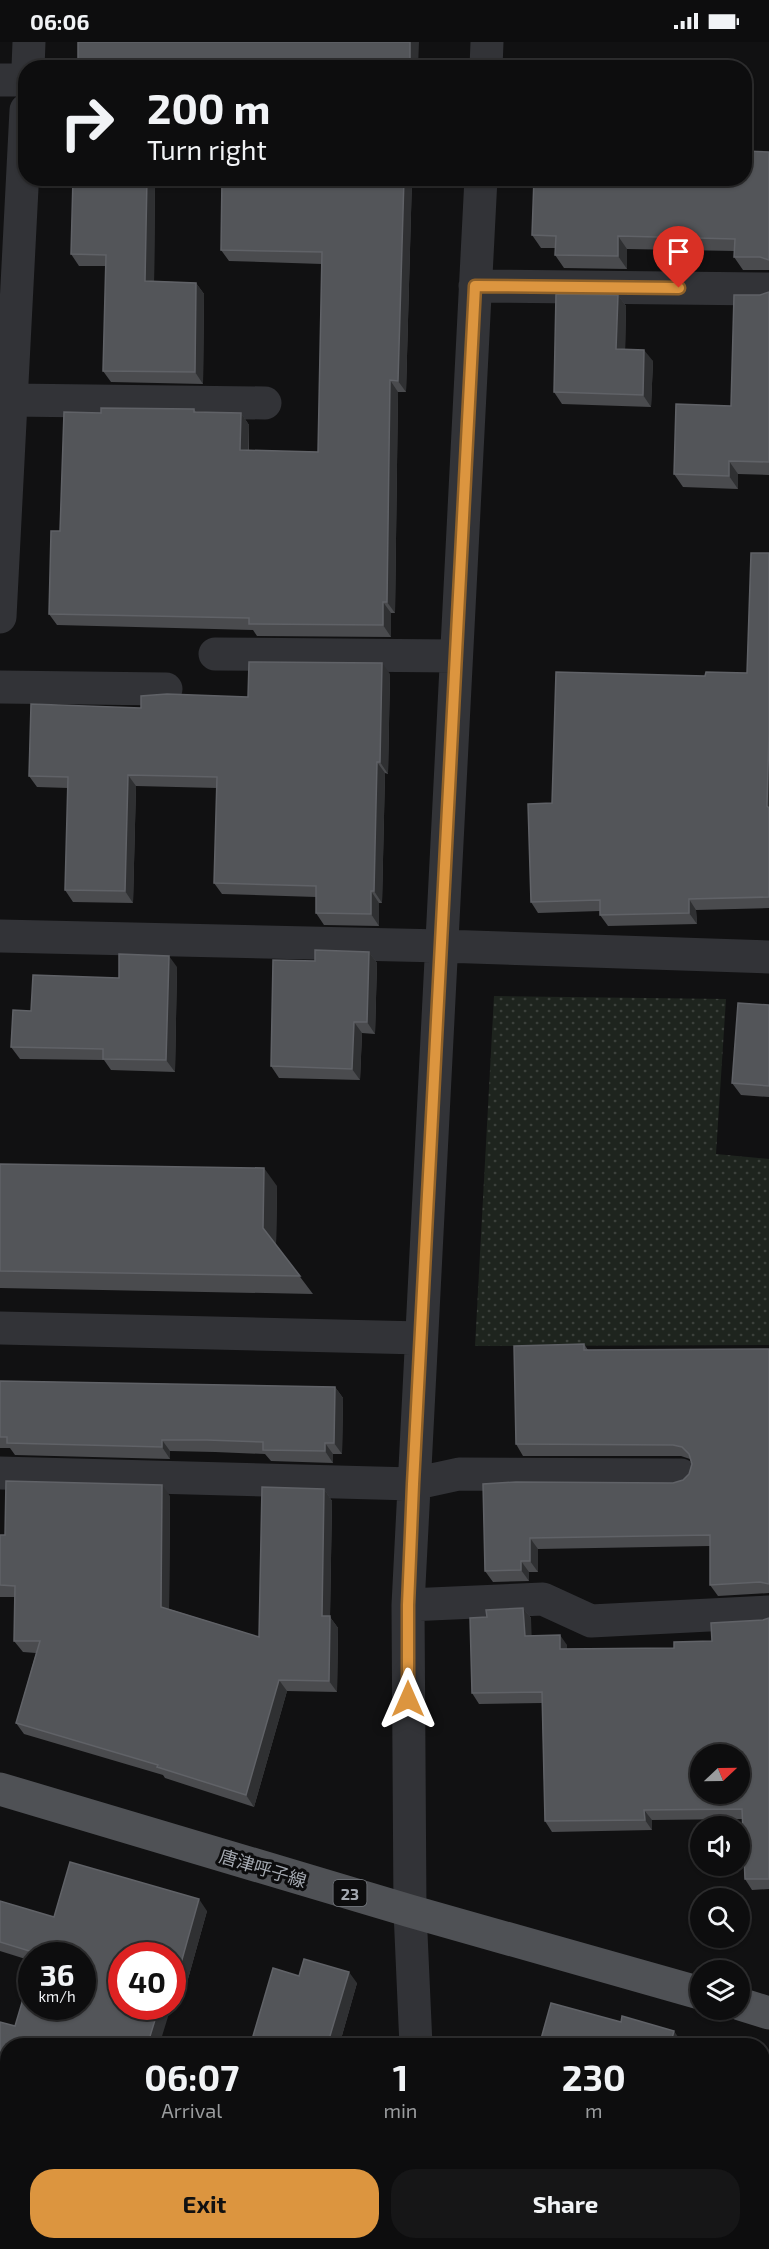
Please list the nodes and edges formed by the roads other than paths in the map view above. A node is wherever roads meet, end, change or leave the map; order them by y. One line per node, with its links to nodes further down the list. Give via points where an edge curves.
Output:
1 (29, 42): 3 (street)
2 (488, 42): 4 (street)
3 (28, 60)
4 (487, 60)
5 (0, 80): 6 (street)
6 (18, 80)
7 (19, 186): 9 (street)
8 (481, 186): 10 (street)
9 (8, 280): 12 (street)
10 (475, 286): 11 (street); 16 (street)
11 (769, 289)
12 (11, 400): 13 (street); 14 (street)
13 (266, 403)
14 (0, 617)
15 (215, 654): 16 (street)
16 (456, 656): 20 (street)
17 (0, 687): 18 (street)
18 (166, 688)
19 (0, 936): 20 (street)
20 (442, 946): 21 (street); 23 (street)
21 (769, 957)
22 (0, 1328): 23 (street)
23 (421, 1338): 26 (street)
24 (0, 1473): 26 (street)
25 (681, 1475): 26 (street, via 459,1474)
26 (413, 1484): 27 (street)
27 (408, 1605): 28 (street, via 543,1599 591,1621); 30 (street)
28 (769, 1612)
29 (0, 1789): 30 (main road, 唐津呼子線 / 23)
30 (410, 1911): 31 (main road, 唐津呼子線 / 23); 34 (street)
31 (690, 1990)
32 (750, 2007): 33 (main road)
33 (769, 2013)
34 (416, 2038)

